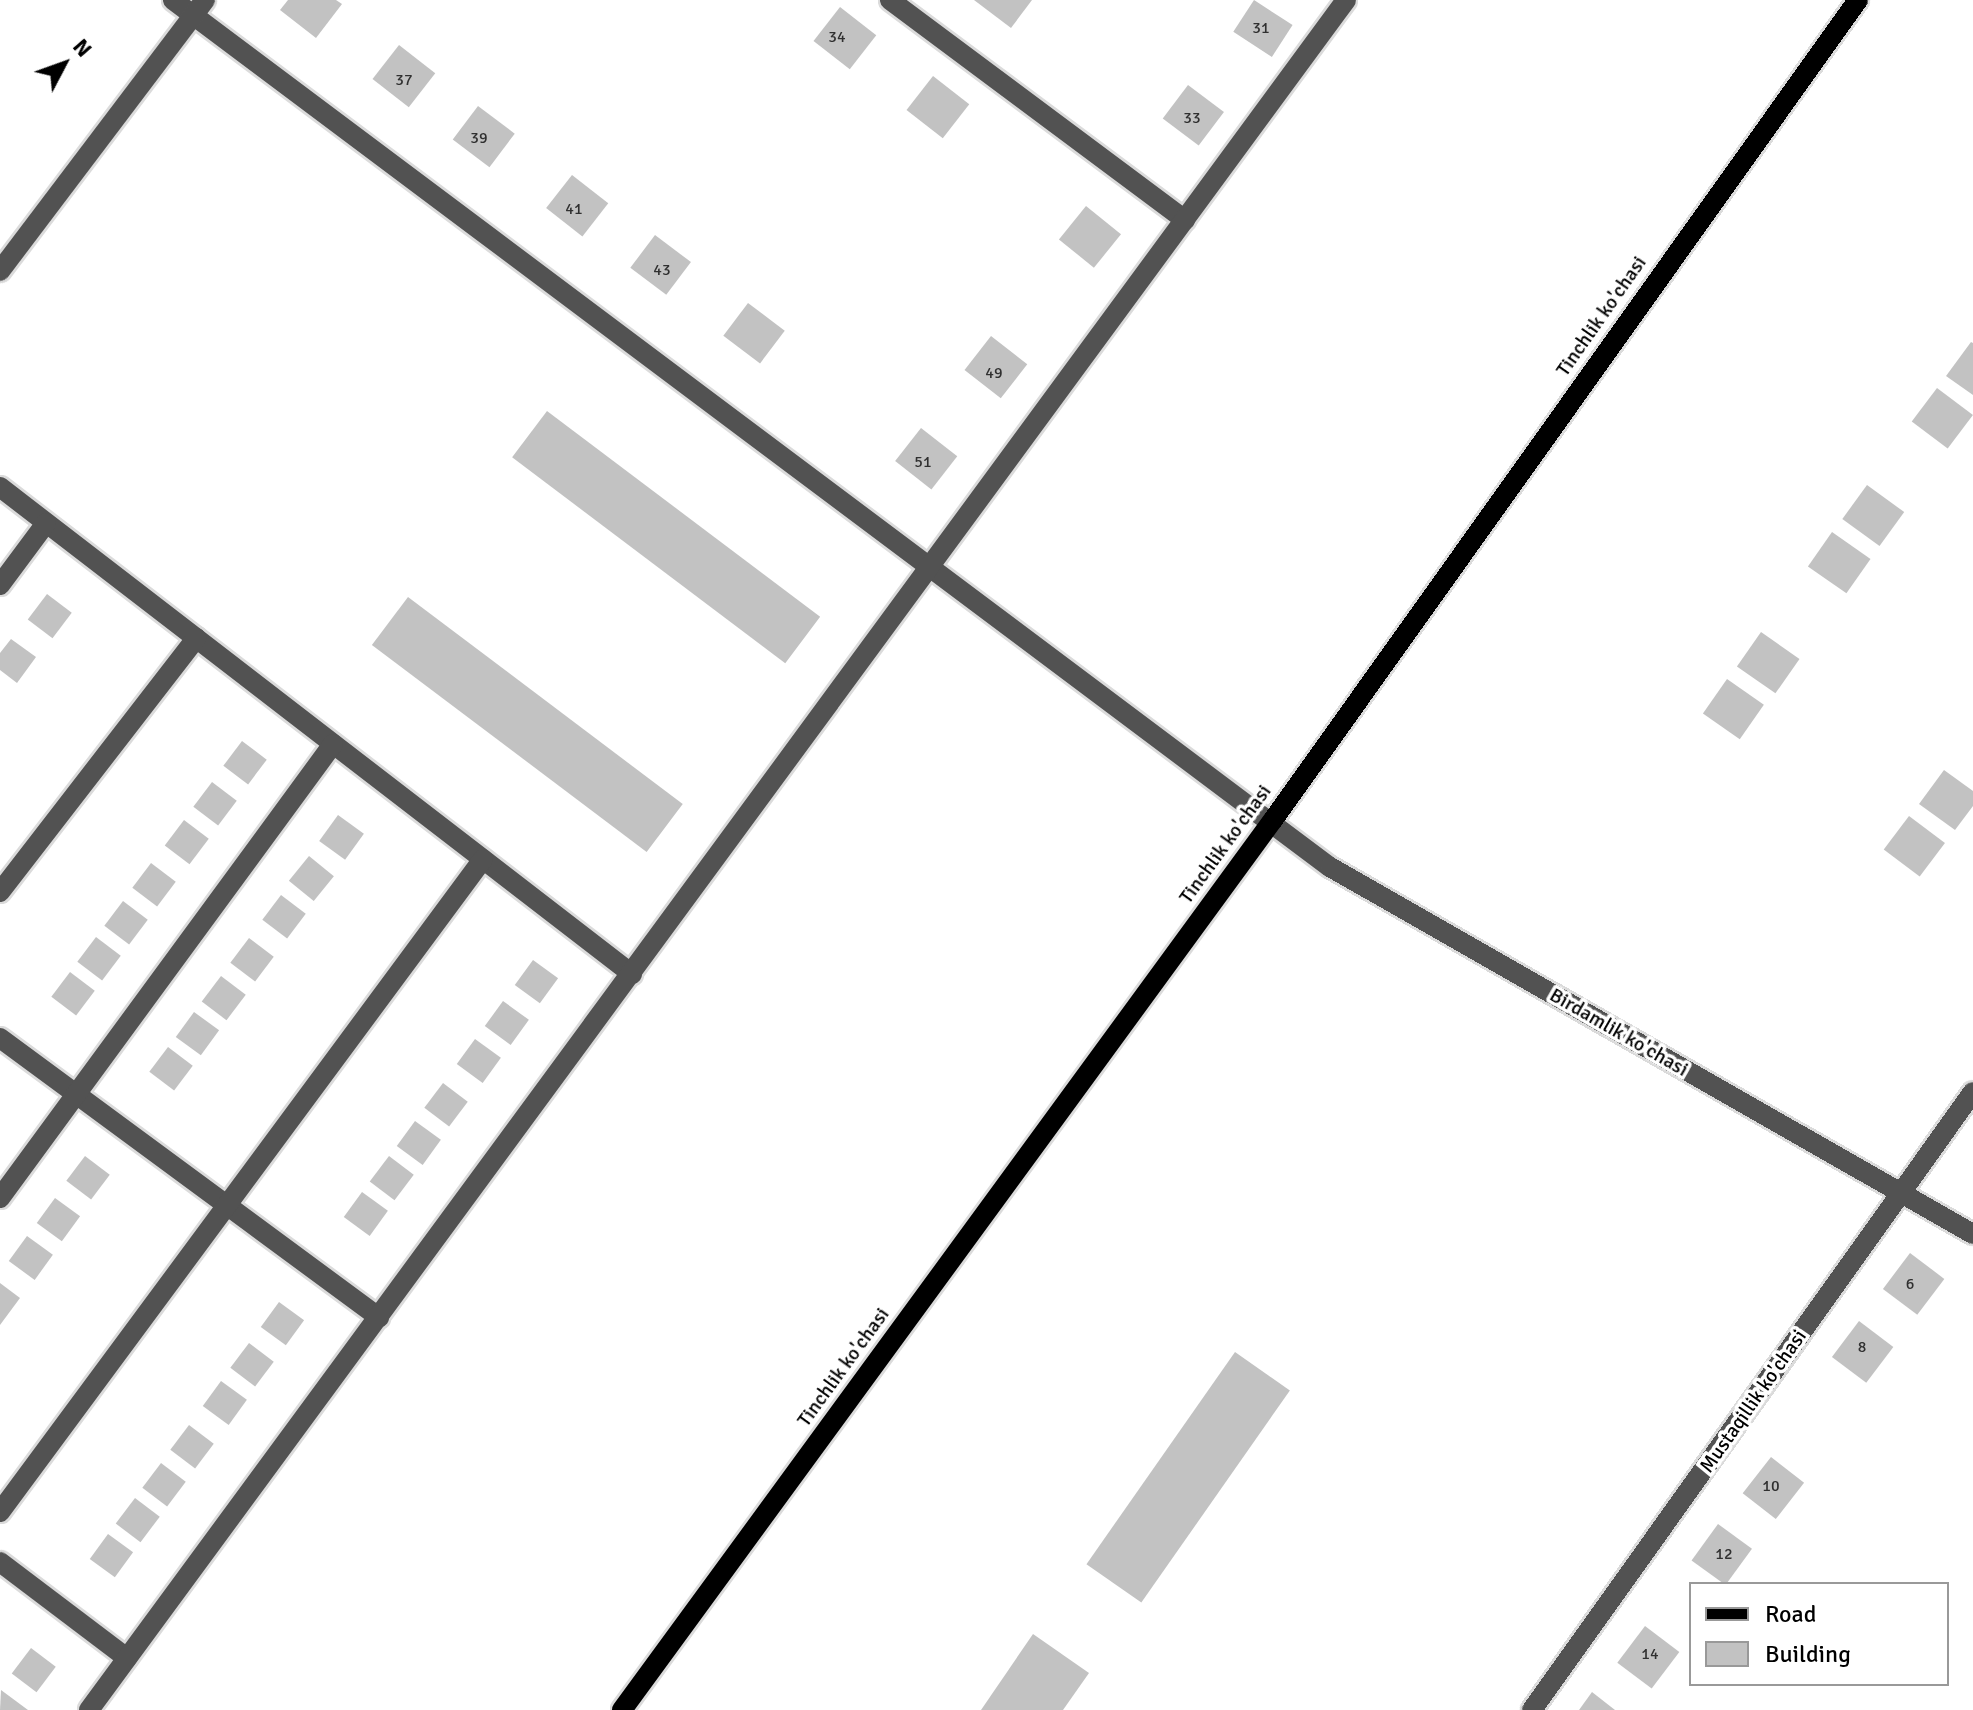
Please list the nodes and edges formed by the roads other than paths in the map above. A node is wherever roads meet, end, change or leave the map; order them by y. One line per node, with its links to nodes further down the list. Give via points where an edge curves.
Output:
1 (173, 0): 5 (street, Birdamlik ko'chasi)
2 (890, 0): 6 (street)
3 (1346, 0): 6 (street)
4 (1858, 0): 14 (main road, Tinchlik ko'chasi)
5 (199, 8): 7 (street); 10 (street, Birdamlik ko'chasi)
6 (1185, 220): 10 (street)
7 (0, 271)
8 (0, 487): 9 (street)
9 (46, 523): 11 (street); 12 (street)
10 (931, 566): 14 (street, Birdamlik ko'chasi); 17 (street)
11 (0, 585)
12 (196, 638): 13 (street); 16 (street)
13 (333, 744): 15 (street); 20 (street)
14 (1273, 820): 21 (street, Birdamlik ko'chasi, via 1330,867); 30 (main road, Tinchlik ko'chasi)
15 (483, 859): 17 (street); 23 (street)
16 (0, 892)
17 (632, 974): 25 (street)
18 (0, 1038): 20 (street)
19 (1973, 1092): 21 (street, Mustaqillik ko'chasi)
20 (78, 1093): 22 (street); 23 (street)
21 (1901, 1193): 24 (street, Birdamlik ko'chasi); 31 (street, Mustaqillik ko'chasi)
22 (0, 1198)
23 (228, 1204): 25 (street); 26 (street)
24 (1973, 1234)
25 (379, 1317): 28 (street)
26 (0, 1512)
27 (0, 1562): 28 (street)
28 (127, 1658): 29 (street)
29 (89, 1710)
30 (622, 1710)
31 (1532, 1710)

